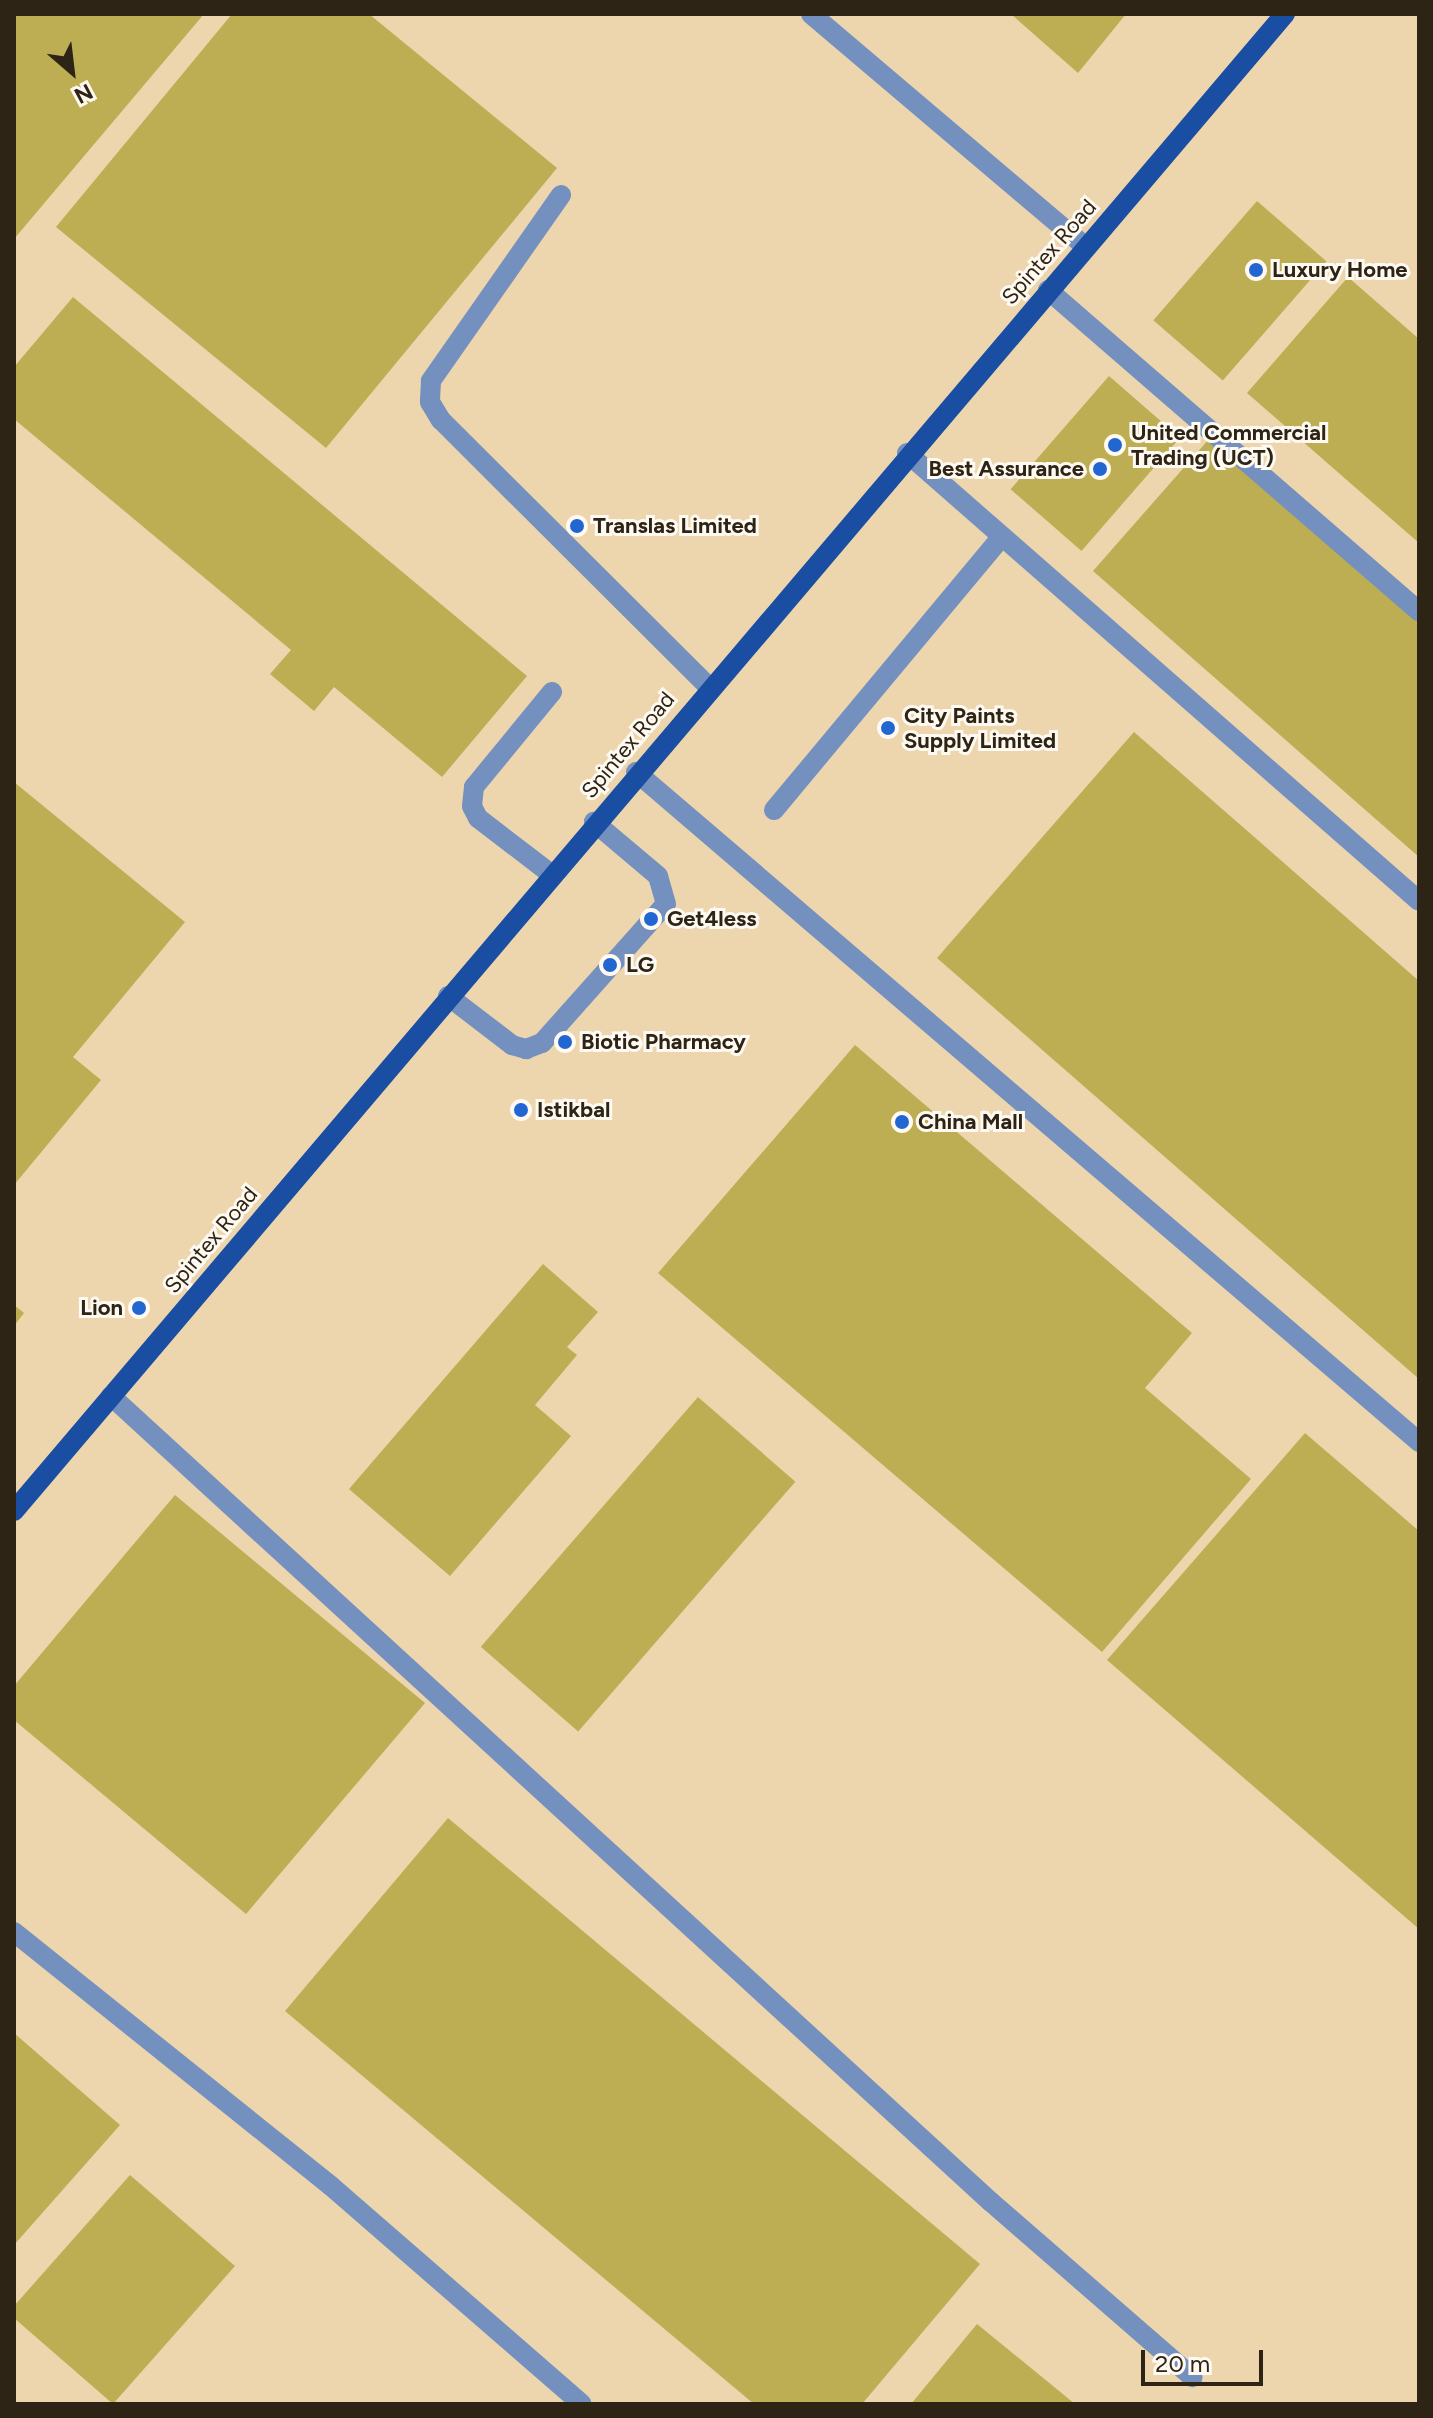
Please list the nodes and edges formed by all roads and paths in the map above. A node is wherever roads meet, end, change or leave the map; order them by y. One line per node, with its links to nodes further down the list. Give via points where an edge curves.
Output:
1 (811, 14): 4 (lane)
2 (1285, 14): 4 (main road, Spintex Road)
3 (561, 195): 9 (lane, via 431,381 430,402 441,420)
4 (1085, 246): 5 (main road, Spintex Road)
5 (1048, 290): 6 (main road, Spintex Road); 8 (lane)
6 (907, 453): 7 (lane); 9 (main road, Spintex Road)
7 (1002, 536): 12 (lane); 15 (lane)
8 (1419, 611)
9 (709, 687): 11 (main road, Spintex Road)
10 (552, 692): 14 (lane, via 474,787 472,806 478,818)
11 (636, 772): 13 (main road, Spintex Road); 18 (lane)
12 (774, 810)
13 (594, 822): 14 (main road, Spintex Road); 16 (lane, via 658,876 666,904 542,1043 526,1049 512,1045)
14 (551, 874): 16 (main road, Spintex Road)
15 (1419, 901)
16 (448, 996): 17 (main road, Spintex Road)
17 (111, 1396): 19 (main road, Spintex Road); 21 (lane, via 853,2077)
18 (1419, 1442)
19 (14, 1511)
20 (14, 1932): 22 (lane, via 331,2186)
21 (1192, 2377)
22 (582, 2404)

